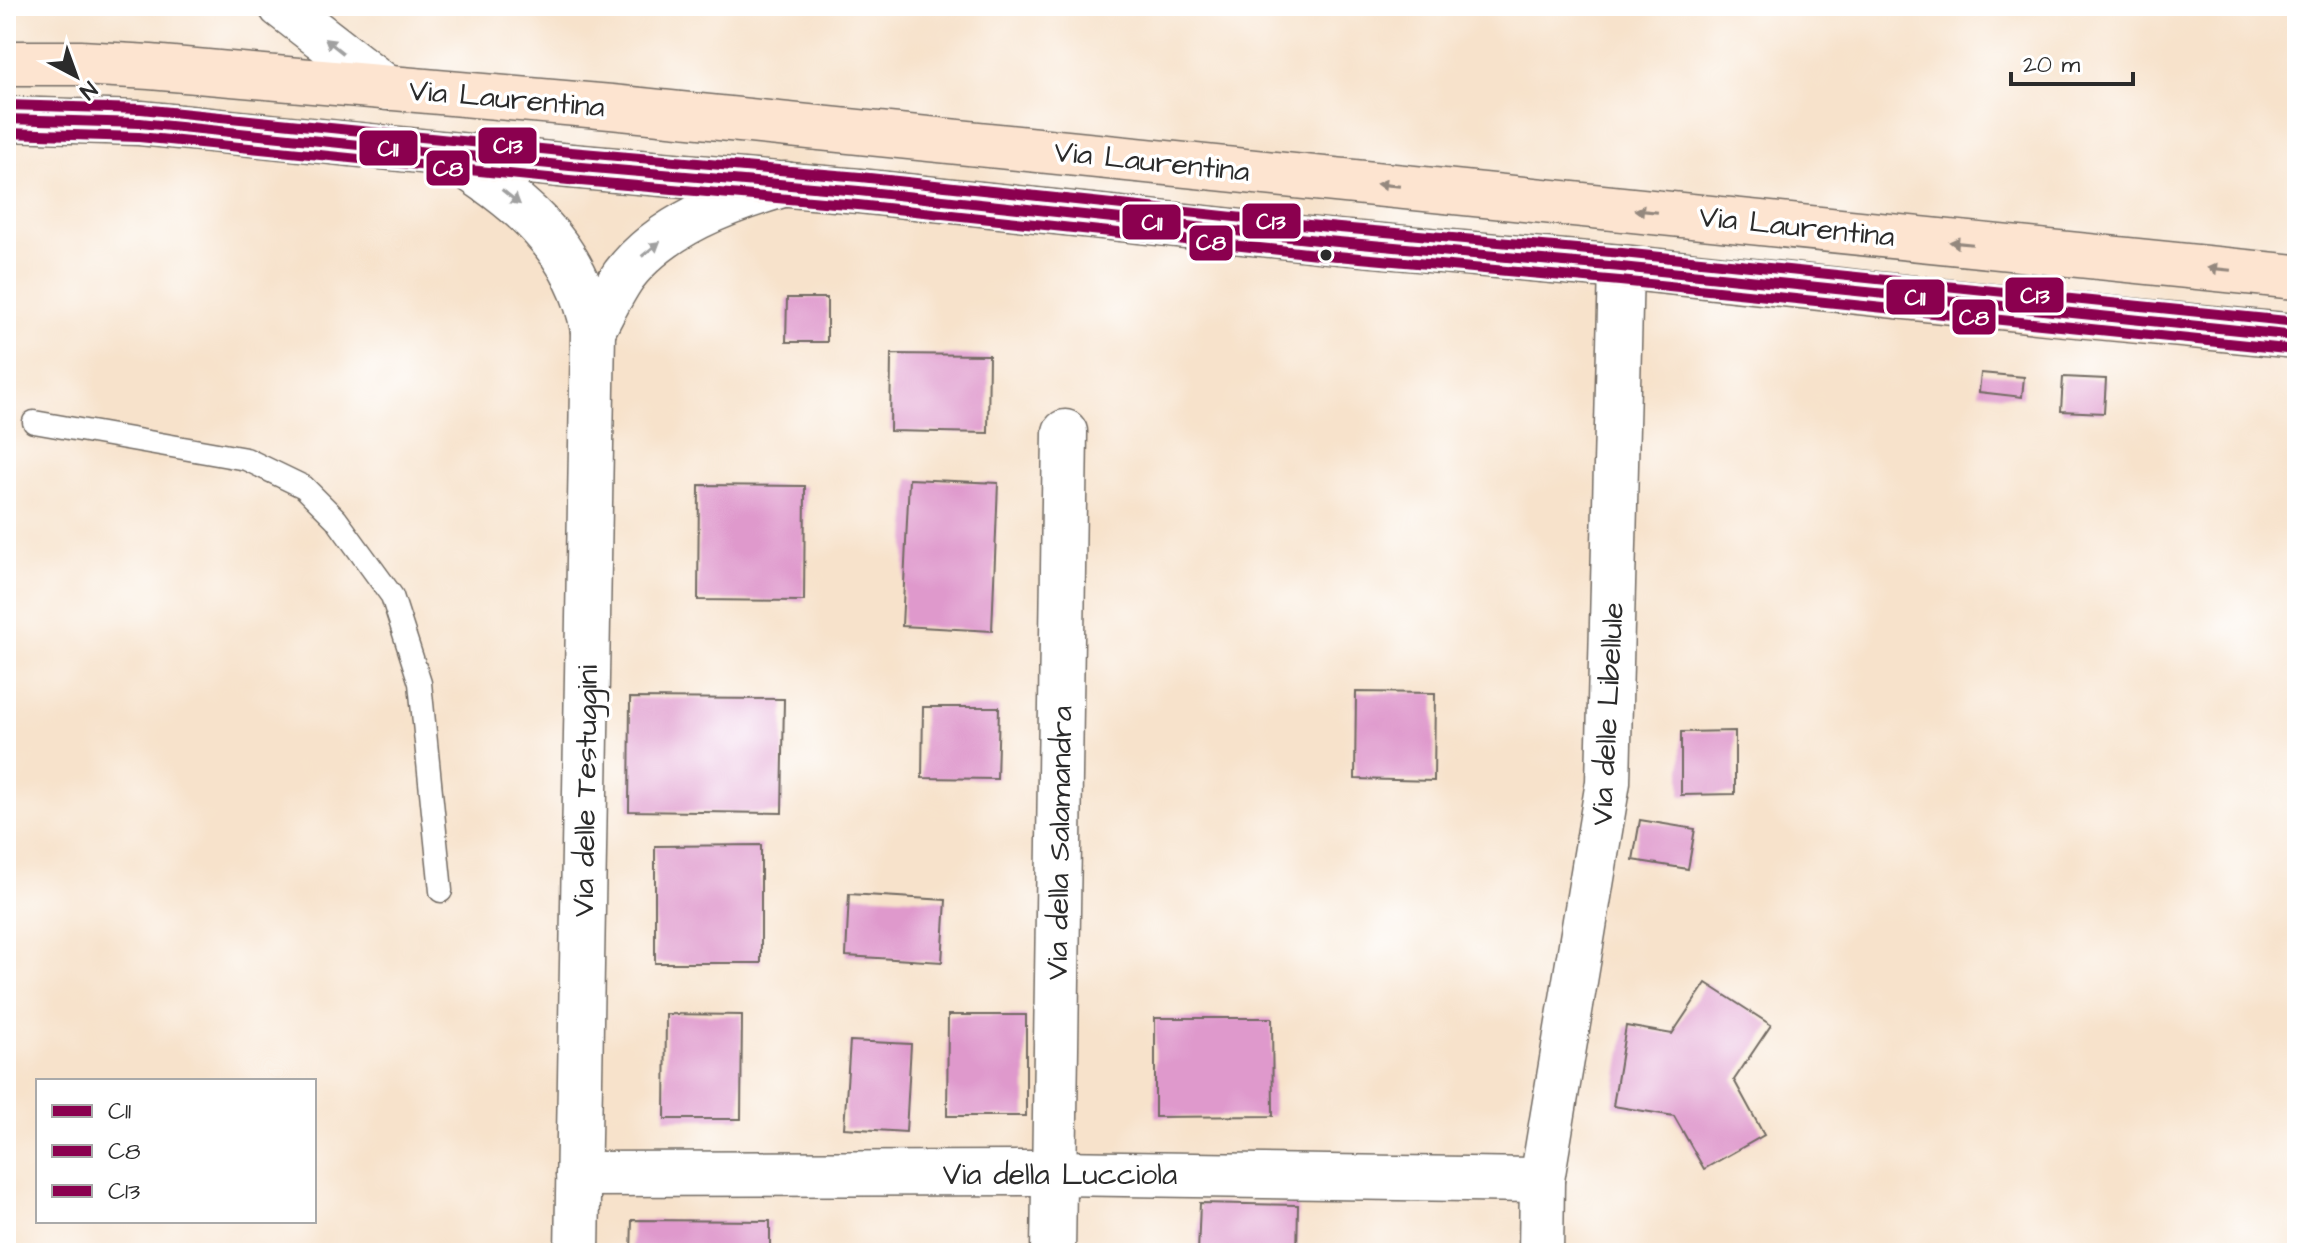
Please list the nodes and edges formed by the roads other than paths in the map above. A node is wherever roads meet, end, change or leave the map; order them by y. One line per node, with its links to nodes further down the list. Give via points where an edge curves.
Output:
1 (281, 6): 3 (street, one-way to 1)
2 (6, 63): 3 (main road, Via Laurentina, via 150,67)
3 (387, 88): 8 (main road, Via Laurentina, one-way to 3)
4 (6, 119): 5 (main road, Via Laurentina, via 140,123)
5 (446, 154): 6 (main road, Via Laurentina); 9 (street, one-way to 9, via 502,190 537,221 578,282)
6 (786, 184): 7 (main road, Via Laurentina); 9 (street, one-way to 6, via 622,278 658,242 723,205)
7 (1621, 267): 10 (main road, Via Laurentina); 16 (street, Via delle Libellule, via 1608,782)
8 (2297, 277)
9 (593, 330): 15 (street, Via delle Testuggini)
10 (2297, 336)
11 (34, 422): 13 (lane, via 246,459 304,487 336,519 392,596 420,683)
12 (1065, 432): 14 (street, Via della Salamandra)
13 (441, 891)
14 (1054, 1173): 15 (street, Via della Lucciola); 16 (street, Via della Lucciola); 18 (street, Via della Salamandra)
15 (578, 1174): 17 (street, Via delle Testuggini)
16 (1542, 1180): 19 (street, Via delle Libellule)
17 (577, 1253)
18 (1053, 1253)
19 (1541, 1253)

